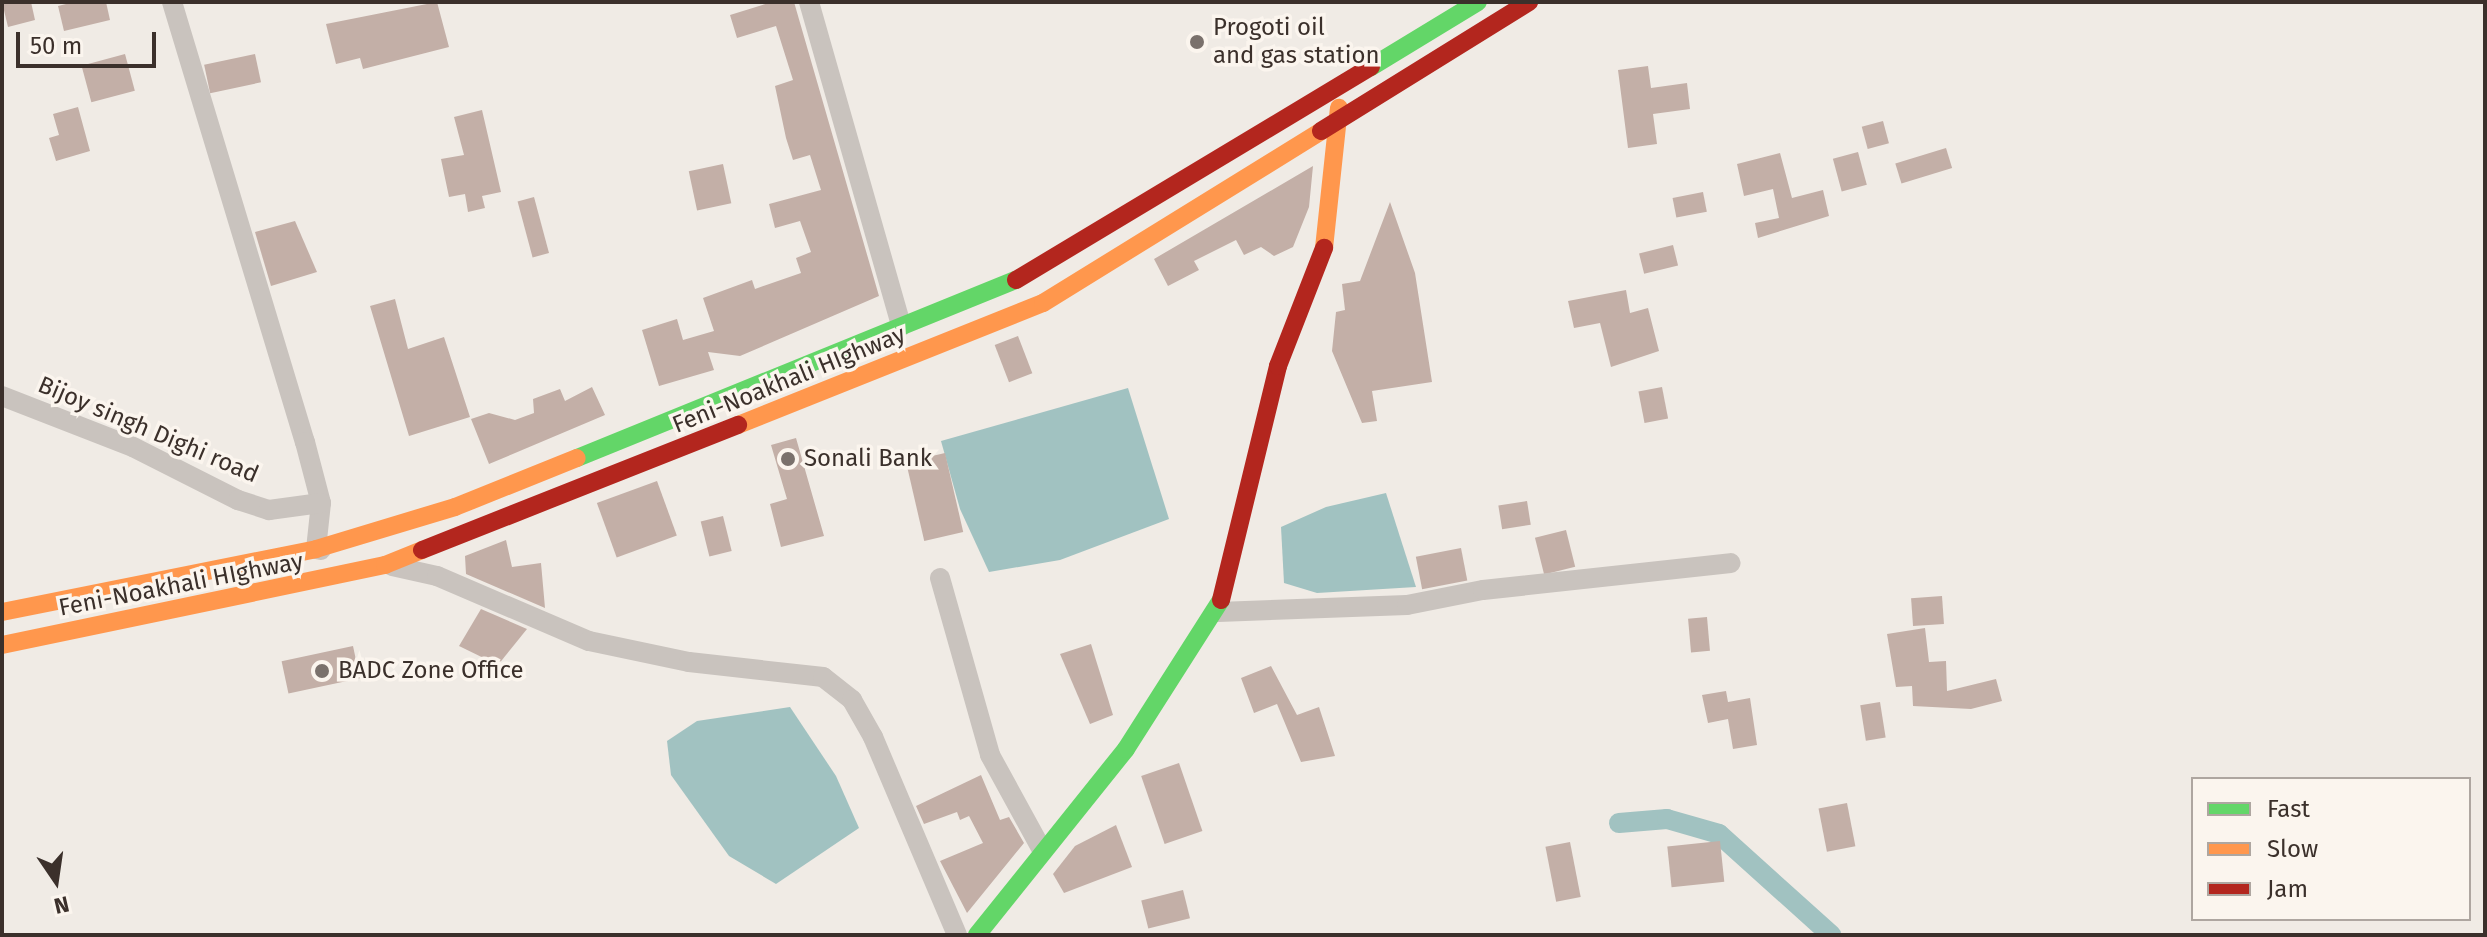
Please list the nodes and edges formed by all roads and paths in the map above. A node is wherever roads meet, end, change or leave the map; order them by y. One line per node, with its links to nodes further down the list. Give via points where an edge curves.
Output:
1 (172, 2): 9 (street)
2 (809, 2): 7 (street)
3 (1478, 2): 5 (highway, Feni-Noakhali HIghway)
4 (1529, 2): 6 (highway, Feni-Noakhali HIghway)
5 (1344, 83): 6 (highway); 7 (highway, Feni-Noakhali HIghway, via 1033,273)
6 (1334, 127): 12 (highway, Feni-Noakhali HIghway, via 1043,303); 15 (highway, via 1328,236 1278,366)
7 (901, 326): 10 (highway, Feni-Noakhali HIghway, via 455,507)
8 (2, 396): 9 (street, Bijoy singh Dighi road, via 133,447 238,500 269,510)
9 (321, 503): 10 (street)
10 (316, 549): 12 (street); 14 (highway, Feni-Noakhali HIghway)
11 (1731, 563): 15 (street, via 1483,590 1407,605)
12 (385, 565): 16 (highway, Feni-Noakhali HIghway); 18 (street, via 437,576 589,641 689,662 823,677 852,700 873,737)
13 (940, 578): 17 (street, via 990,755)
14 (2, 612)
15 (1218, 612): 17 (highway, via 1126,749)
16 (2, 645)
17 (1042, 850): 19 (highway)
18 (957, 935)
19 (977, 935)

